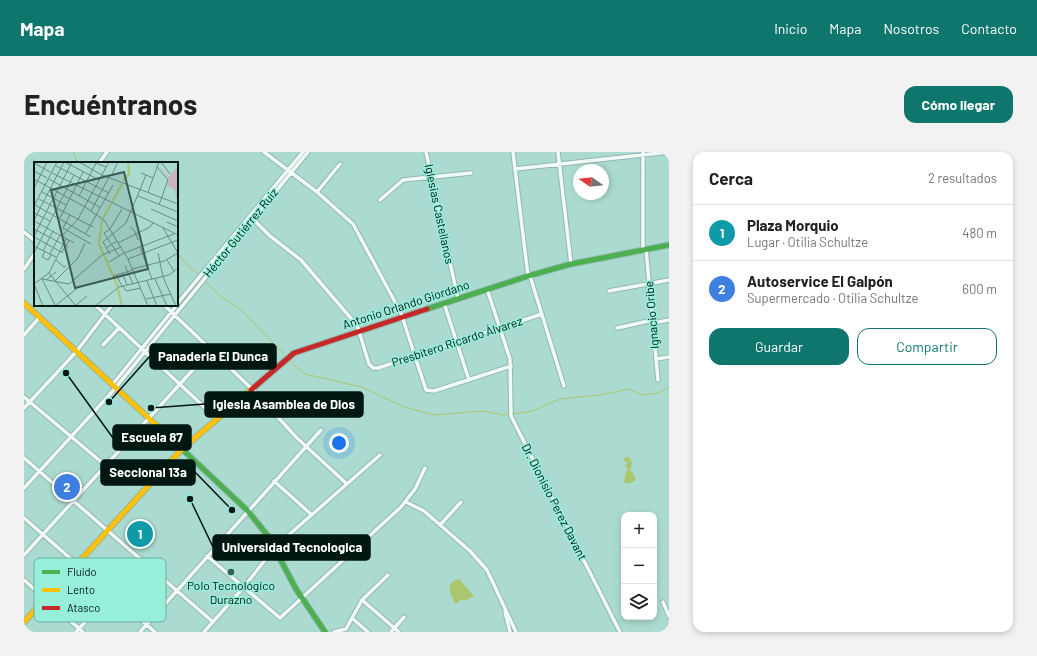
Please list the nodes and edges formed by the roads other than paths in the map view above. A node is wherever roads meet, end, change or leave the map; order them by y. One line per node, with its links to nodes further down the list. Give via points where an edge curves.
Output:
1 (107, 152): 10 (street)
2 (264, 152): 14 (street)
3 (303, 152): 19 (street, Héctor Gutiérrez Ruiz)
4 (308, 152): 14 (street, Héctor Gutiérrez Ruiz)
5 (426, 152): 16 (street, Iglesias Castellanos)
6 (513, 152): 13 (street)
7 (558, 152): 12 (street)
8 (669, 152): 9 (street)
9 (643, 154): 12 (street); 23 (street, Ignacio Oribe)
10 (100, 162)
11 (340, 164): 17 (street)
12 (560, 164): 13 (street); 25 (street)
13 (515, 169): 27 (street)
14 (292, 172): 17 (street); 19 (street, Héctor Gutiérrez Ruiz)
15 (471, 173): 16 (street)
16 (431, 177): 18 (street, via 400,181); 32 (street, Iglesias Castellanos)
17 (317, 192): 45 (street, via 353,224)
18 (380, 200)
19 (251, 218): 35 (street, Héctor Gutiérrez Ruiz); 41 (street, Héctor Gutiérrez Ruiz); 52 (street, via 301,260)
20 (24, 232): 21 (street)
21 (34, 240)
22 (669, 245): 23 (street, Antonio Orlando Giordano)
23 (644, 250): 25 (street, Antonio Orlando Giordano); 29 (street, Ignacio Oribe)
24 (34, 254): 26 (street)
25 (571, 264): 27 (street, Antonio Orlando Giordano)
26 (24, 269)
27 (529, 276): 30 (street, Antonio Orlando Giordano); 44 (street)
28 (669, 280): 29 (street)
29 (649, 283): 31 (street); 48 (street, Ignacio Oribe)
30 (487, 289): 32 (street, Antonio Orlando Giordano); 50 (street, Dr. Dionisio Perez Davant)
31 (609, 291)
32 (458, 299): 34 (street, Antonio Orlando Giordano)
33 (24, 303): 46 (street)
34 (444, 303): 45 (street, Antonio Orlando Giordano); 54 (street)
35 (178, 304)
36 (96, 306): 43 (street)
37 (111, 306): 43 (street)
38 (165, 306): 42 (street)
39 (176, 306): 42 (street, Héctor Gutiérrez Ruiz)
40 (178, 306): 42 (street, Héctor Gutiérrez Ruiz)
41 (178, 306)
42 (172, 313): 56 (street); 57 (street); 66 (street)
43 (106, 314): 49 (street); 58 (street)
44 (542, 314): 50 (street, Presbítero Ricardo Álvarez); 67 (street)
45 (402, 316): 52 (street, Antonio Orlando Giordano); 59 (street)
46 (39, 318): 53 (street); 58 (street)
47 (669, 320): 48 (street)
48 (653, 321): 51 (street); 61 (street, Ignacio Oribe)
49 (119, 328): 55 (street); 57 (street)
50 (499, 328): 54 (street, Presbítero Ricardo Álvarez); 62 (street, Dr. Dionisio Perez Davant)
51 (617, 328)
52 (359, 330): 59 (street, Presbítero Ricardo Álvarez, via 372,368); 68 (street, Antonio Orlando Giordano, via 294,353)
53 (24, 335)
54 (457, 342): 59 (street, Presbítero Ricardo Álvarez); 63 (street)
55 (103, 345)
56 (211, 350): 65 (street); 68 (street)
57 (144, 351): 65 (street); 66 (street)
58 (76, 352): 66 (street); 70 (street)
59 (414, 355): 63 (street, via 427,391)
60 (669, 356): 61 (street)
61 (656, 359): 64 (street, Ignacio Oribe)
62 (511, 366): 63 (street); 135 (street, Dr. Dionisio Perez Davant, via 511,416)
63 (469, 380)
64 (658, 380)
65 (180, 384): 72 (street); 73 (street)
66 (114, 386): 73 (street); 75 (street)
67 (564, 386)
68 (251, 388): 72 (street, Antonio Orlando Giordano); 76 (street)
69 (24, 397): 70 (street)
70 (29, 402): 71 (street); 75 (street)
71 (24, 408)
72 (216, 418): 77 (street, Antonio Orlando Giordano)
73 (149, 419): 77 (street); 80 (street)
74 (320, 430): 76 (street)
75 (72, 437): 80 (street); 82 (street)
76 (306, 446): 83 (street); 84 (street)
77 (182, 449): 89 (street); 93 (street, Antonio Orlando Giordano)
78 (380, 455): 84 (street)
79 (24, 458): 82 (street)
80 (106, 466): 86 (street)
81 (425, 468): 87 (street)
82 (40, 471): 85 (street); 86 (street)
83 (274, 481): 89 (street); 90 (street)
84 (347, 484): 90 (street)
85 (24, 488)
86 (73, 501): 93 (street); 94 (street)
87 (406, 502): 92 (street, via 424,511); 107 (street)
88 (461, 502): 92 (street)
89 (247, 510): 95 (street); 97 (street)
90 (312, 515): 95 (street)
91 (24, 518): 94 (street)
92 (440, 525): 111 (street, via 487,570)
93 (108, 531): 99 (street, Antonio Orlando Giordano); 100 (street)
94 (43, 534): 96 (street); 98 (street)
95 (275, 548): 104 (street); 107 (street)
96 (24, 555)
97 (208, 556): 104 (street); 106 (street)
98 (70, 558)
99 (83, 558)
100 (140, 558)
101 (388, 575): 108 (street)
102 (24, 580): 105 (street)
103 (166, 581): 106 (street)
104 (244, 587): 107 (street, via 280,618); 120 (street)
105 (34, 589)
106 (176, 590): 109 (street); 120 (street)
107 (302, 597): 128 (street)
108 (362, 600): 115 (street); 122 (street)
109 (166, 601)
110 (663, 602): 113 (street)
111 (505, 606): 133 (street); 134 (street)
112 (34, 611): 116 (street, Antonio Orlando Giordano)
113 (669, 616)
114 (404, 617): 122 (street)
115 (352, 619): 129 (street, via 346,629); 130 (street)
116 (24, 622)
117 (69, 622): 123 (street)
118 (85, 622): 123 (street)
119 (144, 622): 121 (street)
120 (213, 622): 127 (street)
121 (146, 624): 125 (street); 126 (street)
122 (394, 628): 131 (street); 132 (street)
123 (78, 630): 124 (street)
124 (83, 632)
125 (140, 632)
126 (155, 632)
127 (204, 632)
128 (325, 632)
129 (334, 632)
130 (368, 632)
131 (391, 632)
132 (399, 632)
133 (510, 632)
134 (516, 632)
135 (620, 632)

